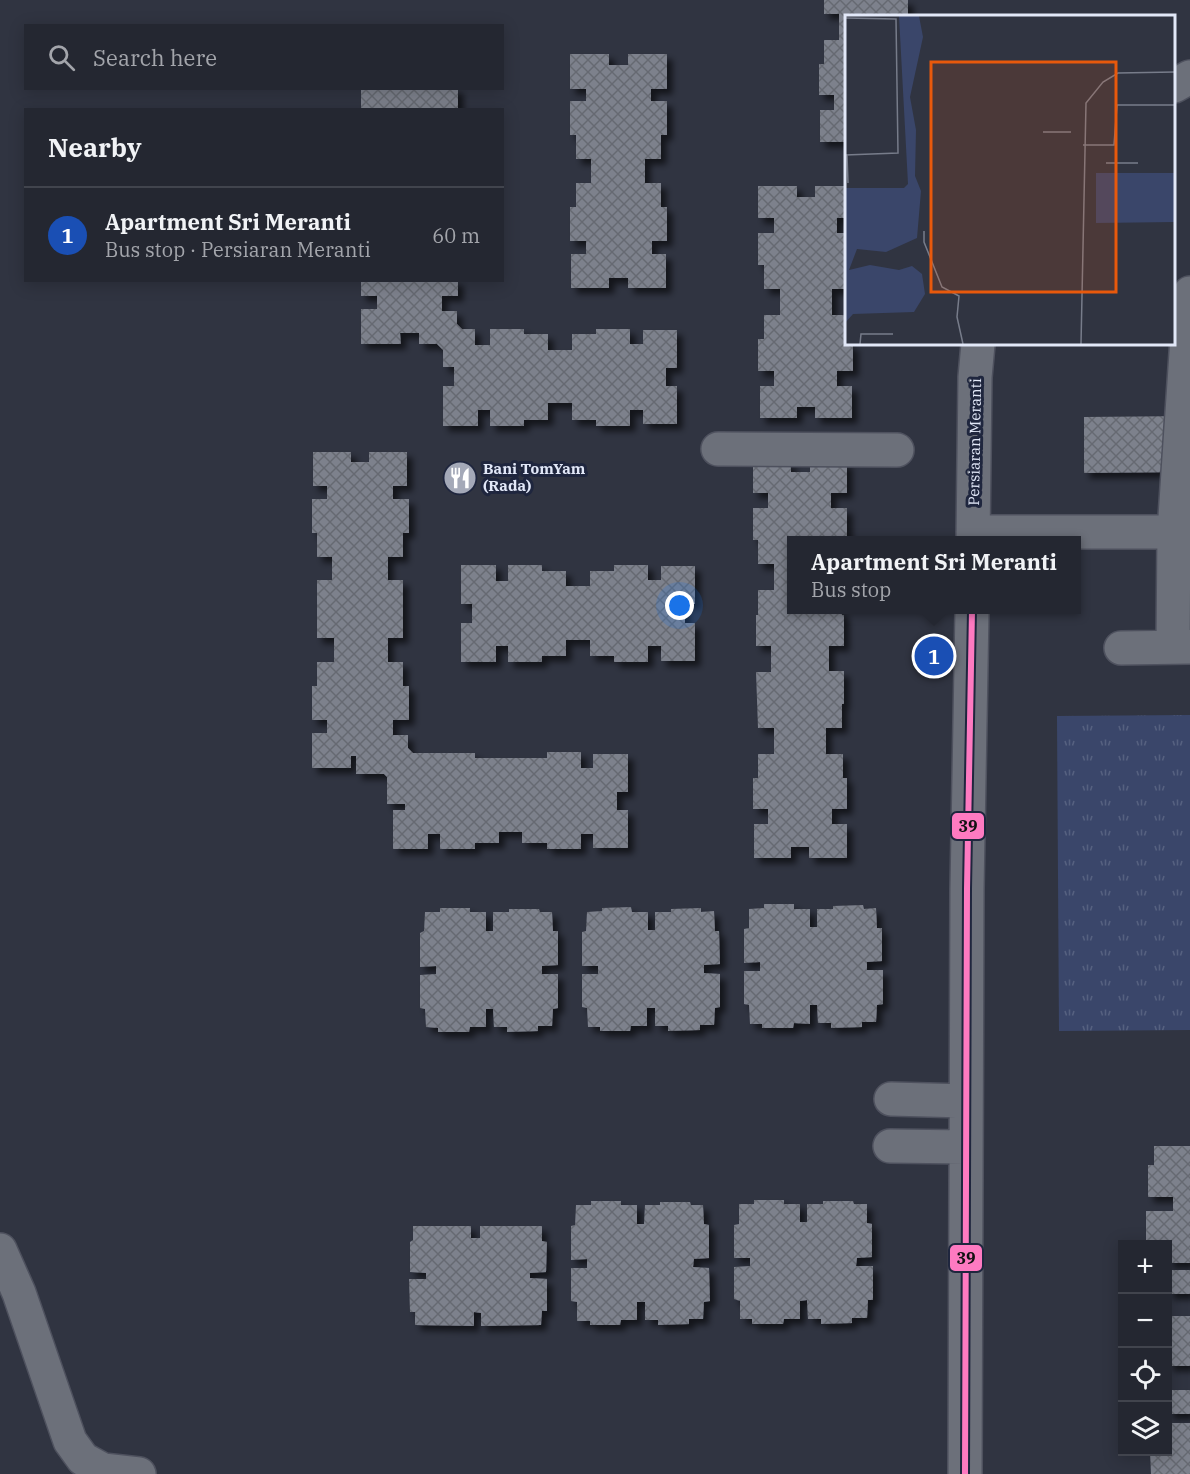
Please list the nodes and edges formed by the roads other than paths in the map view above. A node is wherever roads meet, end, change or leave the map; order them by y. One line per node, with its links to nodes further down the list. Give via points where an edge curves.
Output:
1 (1190, 77): 2 (street)
2 (1175, 85)
3 (1190, 293): 7 (street)
4 (978, 345): 8 (street, Persiaran Meranti)
5 (718, 449): 6 (street)
6 (897, 450)
7 (1174, 532): 8 (street); 10 (street)
8 (973, 536)
9 (972, 614): 13 (street)
10 (1182, 647): 11 (street)
11 (1121, 648)
12 (891, 1100): 13 (street)
13 (966, 1101): 15 (street)
14 (890, 1146): 15 (street)
15 (966, 1147): 18 (street)
16 (0, 1250): 17 (street, via 19,1293 70,1441 83,1459 103,1470)
17 (139, 1474)
18 (965, 1474)

